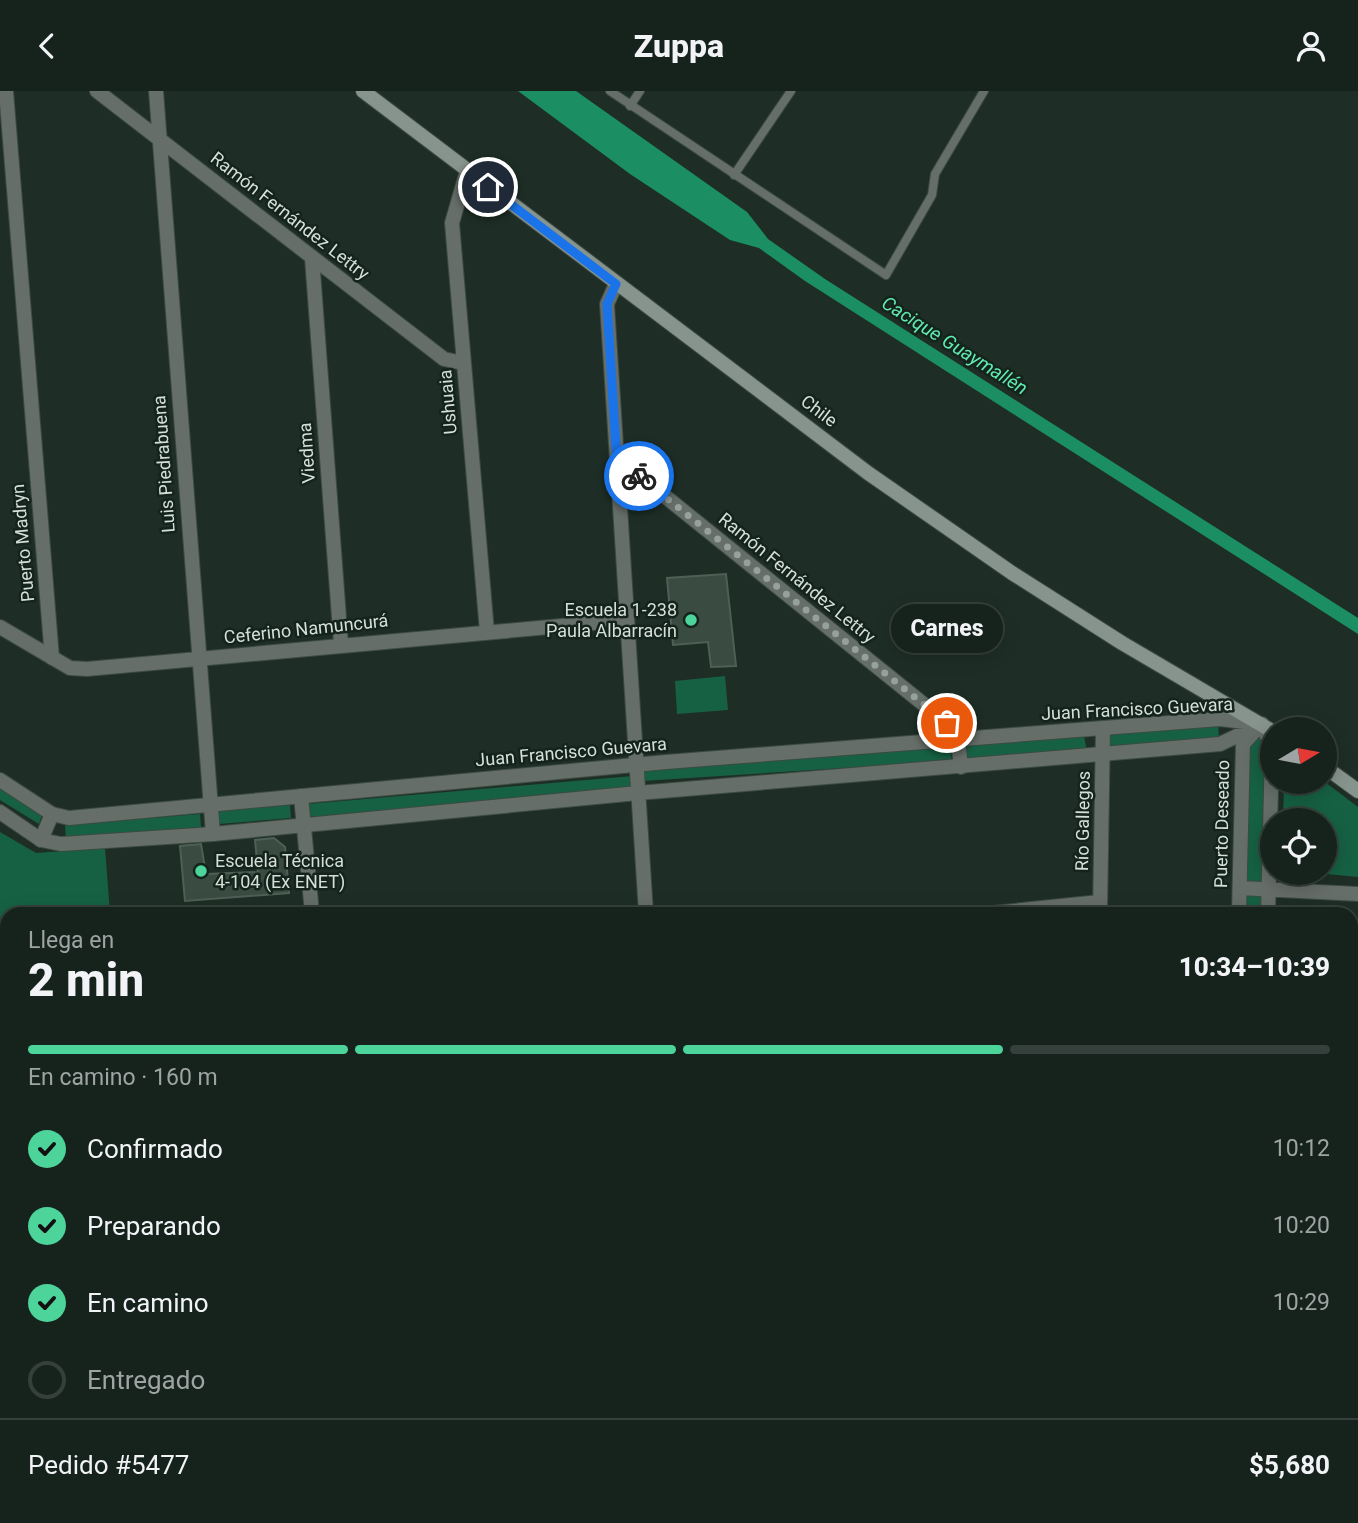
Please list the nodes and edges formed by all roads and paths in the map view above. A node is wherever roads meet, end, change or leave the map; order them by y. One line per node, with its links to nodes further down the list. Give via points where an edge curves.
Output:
1 (6, 91): 21 (street, Puerto Madryn)
2 (97, 91): 10 (street, Ramón Fernández Lettry)
3 (156, 91): 10 (street, Luis Piedrabuena)
4 (363, 91): 11 (main road, Chile)
5 (610, 91): 9 (lane)
6 (640, 91): 9 (lane)
7 (790, 91): 12 (lane)
8 (984, 91): 12 (lane, via 935,174 932,195 886,275)
9 (630, 106): 12 (lane)
10 (159, 139): 13 (street, Ramón Fernández Lettry); 22 (street, Luis Piedrabuena)
11 (467, 171): 14 (main road, Chile); 15 (street, Ushuaia, via 452,223)
12 (734, 175)
13 (312, 258): 15 (street, Ramón Fernández Lettry, via 444,359); 20 (street, Viedma)
14 (616, 284): 16 (street, via 607,304); 23 (main road, Chile, via 868,473 1012,573)
15 (463, 363): 19 (street, Ushuaia)
16 (617, 464): 17 (street); 28 (street, Ramón Fernández Lettry, via 641,477 947,723)
17 (627, 620): 19 (street, Ceferino Namuncurá); 30 (street)
18 (0, 627): 21 (street, Ceferino Namuncurá)
19 (487, 632): 20 (street, Ceferino Namuncurá)
20 (341, 645): 22 (street, Ceferino Namuncurá)
21 (52, 658): 22 (street, Ceferino Namuncurá, via 70,668 87,669)
22 (198, 659): 38 (street, Luis Piedrabuena)
23 (1260, 723)
24 (1260, 726): 25 (street, Juan Francisco Guevara, via 1220,719)
25 (1103, 728): 28 (street, Juan Francisco Guevara); 29 (street, Río Gallegos)
26 (1260, 730): 29 (street, Juan Francisco Guevara, via 1220,744)
27 (1260, 732): 44 (street, Puerto Deseado, via 1243,744)
28 (958, 740): 30 (street, Juan Francisco Guevara); 31 (street)
29 (1103, 754): 31 (street, Juan Francisco Guevara); 49 (street, Río Gallegos)
30 (636, 766): 35 (street); 37 (street, Juan Francisco Guevara)
31 (961, 767): 35 (street, Juan Francisco Guevara)
32 (1337, 776): 34 (main road)
33 (0, 780): 40 (street, Juan Francisco Guevara)
34 (1358, 791)
35 (638, 793): 41 (street, Juan Francisco Guevara); 48 (street)
36 (1271, 795): 45 (street)
37 (301, 796): 38 (street, Juan Francisco Guevara); 41 (street)
38 (209, 806): 40 (street, Juan Francisco Guevara, via 69,818); 42 (street, Luis Piedrabuena)
39 (0, 812): 43 (street, Juan Francisco Guevara)
40 (52, 814): 43 (street)
41 (304, 826): 42 (street, Juan Francisco Guevara); 47 (street)
42 (213, 834): 43 (street, Juan Francisco Guevara, via 61,844)
43 (41, 840)
44 (1240, 888): 45 (street); 50 (street, Puerto Deseado)
45 (1269, 890): 46 (street); 51 (street)
46 (1358, 894)
47 (311, 907)
48 (646, 907)
49 (1100, 907)
50 (1239, 907)
51 (1268, 907)

